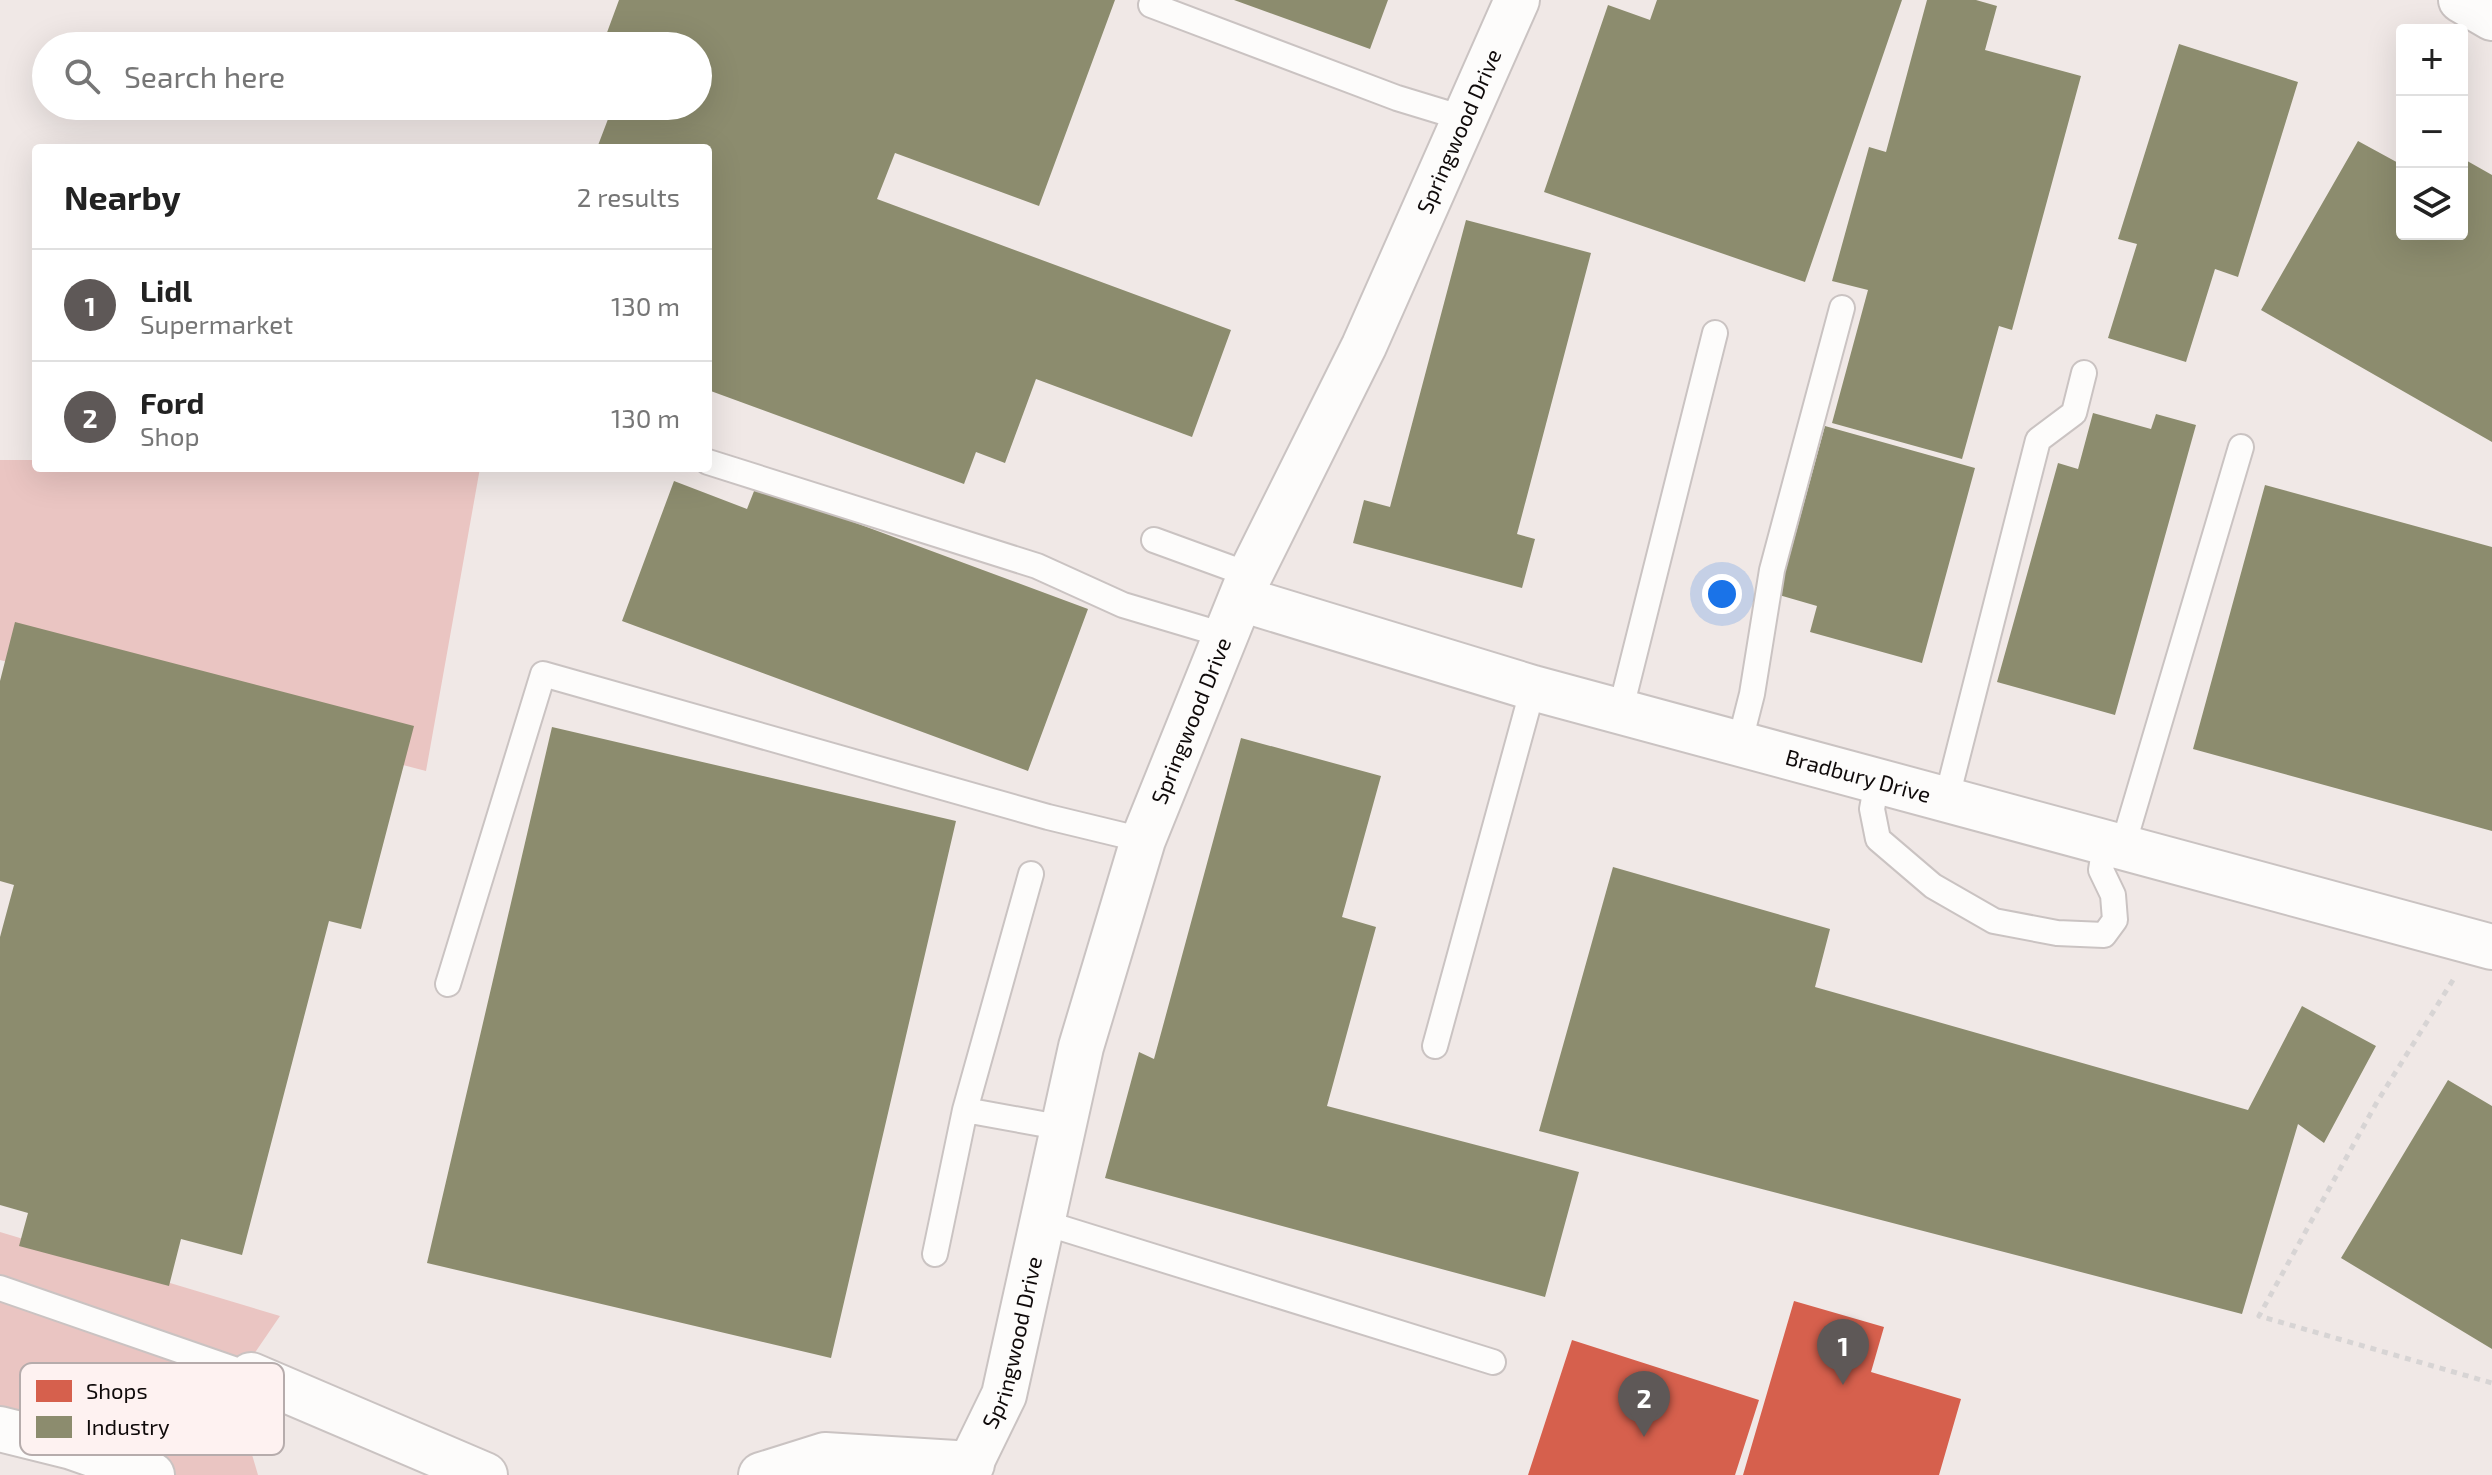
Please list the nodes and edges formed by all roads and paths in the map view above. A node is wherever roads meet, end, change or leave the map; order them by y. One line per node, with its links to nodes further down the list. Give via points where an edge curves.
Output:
1 (1517, 0): 5 (street, Springwood Drive)
2 (2461, 0): 4 (street)
3 (1151, 5): 5 (lane)
4 (2492, 18)
5 (1466, 119): 12 (street, Springwood Drive, via 1364,346)
6 (1842, 308): 15 (lane, via 1772,570)
7 (1715, 333): 14 (lane)
8 (2084, 373): 17 (lane, via 2074,413 2038,440)
9 (2241, 447): 19 (lane)
10 (712, 463): 12 (lane, via 1037,566 1123,605)
11 (1154, 540): 12 (lane)
12 (1239, 603): 13 (street, Bradbury Drive); 18 (street, Springwood Drive)
13 (1533, 688): 14 (street, Bradbury Drive); 23 (lane)
14 (1620, 712): 15 (street, Bradbury Drive)
15 (1739, 745): 16 (street, Bradbury Drive)
16 (1877, 782): 17 (street, Bradbury Drive); 19 (lane, via 1872,809 1878,839 1933,886 1994,921 2104,935 2115,920 2113,895 2101,870)
17 (1946, 801): 19 (street, Bradbury Drive)
18 (1143, 840): 22 (lane, via 543,674); 25 (street, Springwood Drive, via 1081,1047)
19 (2113, 847): 21 (street, Bradbury Drive)
20 (1031, 874): 24 (lane)
21 (2485, 945): 31 (path, via 2377,1102 2259,1316)
22 (448, 984)
23 (1435, 1046)
24 (965, 1110): 25 (lane); 27 (lane)
25 (1064, 1128): 26 (street, Springwood Drive)
26 (1042, 1222): 29 (lane); 36 (street, Springwood Drive, via 1004,1395)
27 (935, 1254)
28 (0, 1288): 30 (lane)
29 (1493, 1362)
30 (216, 1363)
31 (2492, 1383)
32 (284, 1389): 38 (street)
33 (0, 1429): 34 (street)
34 (20, 1438)
35 (68, 1461): 37 (street)
36 (968, 1469): 39 (street, via 825,1455)
37 (152, 1475)
38 (485, 1475)
39 (761, 1475)

